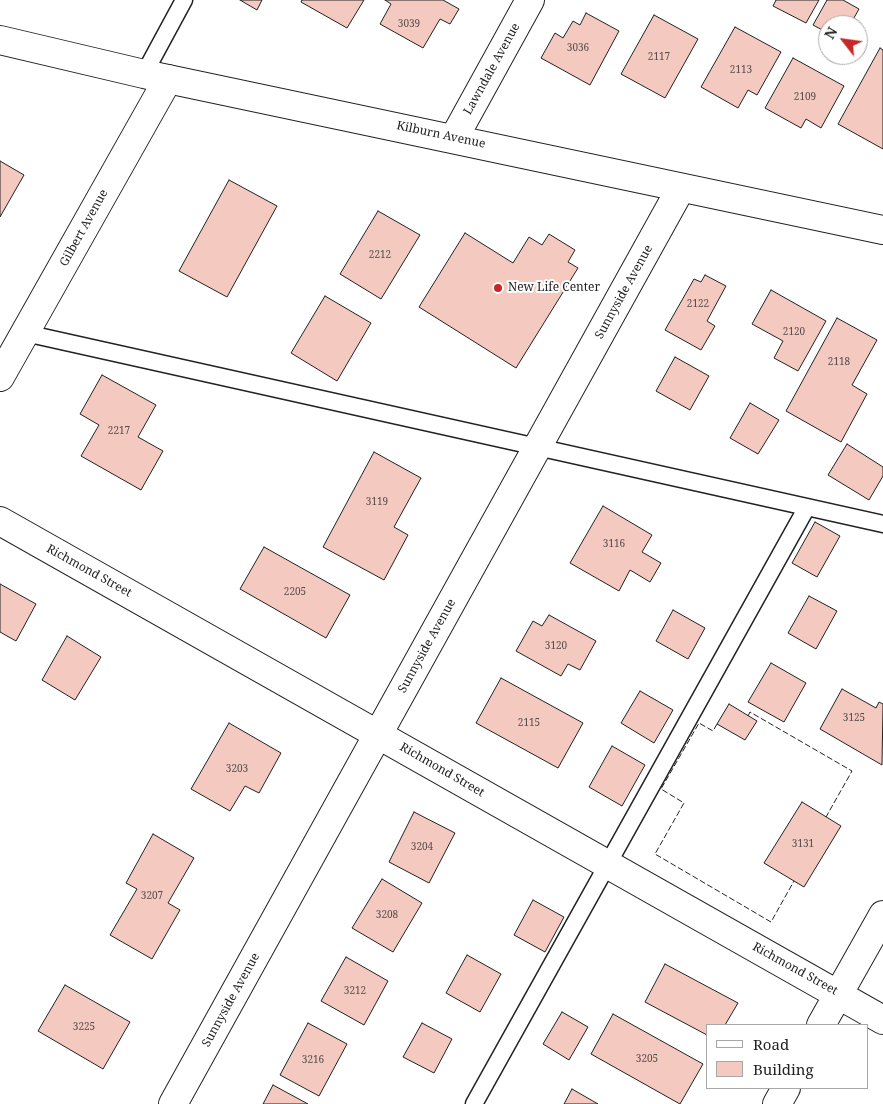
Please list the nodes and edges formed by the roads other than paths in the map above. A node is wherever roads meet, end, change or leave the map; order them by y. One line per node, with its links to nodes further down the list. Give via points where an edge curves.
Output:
1 (184, 0): 4 (lane)
2 (530, 0): 5 (street, Lawndale Avenue)
3 (0, 40): 4 (street, Kilburn Avenue)
4 (156, 76): 5 (street, Kilburn Avenue); 8 (street, Gilbert Avenue)
5 (454, 138): 6 (street, Kilburn Avenue)
6 (681, 188): 7 (street, Kilburn Avenue); 10 (street, Sunnyside Avenue)
7 (883, 230)
8 (25, 333): 9 (street, Gilbert Avenue); 10 (lane)
9 (0, 376)
10 (538, 448): 11 (lane); 14 (street, Sunnyside Avenue)
11 (807, 506): 13 (lane); 15 (lane)
12 (0, 521): 14 (street, Richmond Street)
13 (883, 524)
14 (378, 734): 15 (street, Richmond Street); 21 (street, Sunnyside Avenue)
15 (608, 865): 17 (street, Richmond Street); 22 (lane)
16 (883, 915): 17 (street)
17 (839, 994): 18 (street, Richmond Street); 19 (street)
18 (883, 1020)
19 (822, 1024)
20 (785, 1089): 23 (street)
21 (173, 1104)
22 (474, 1104)
23 (777, 1104)

